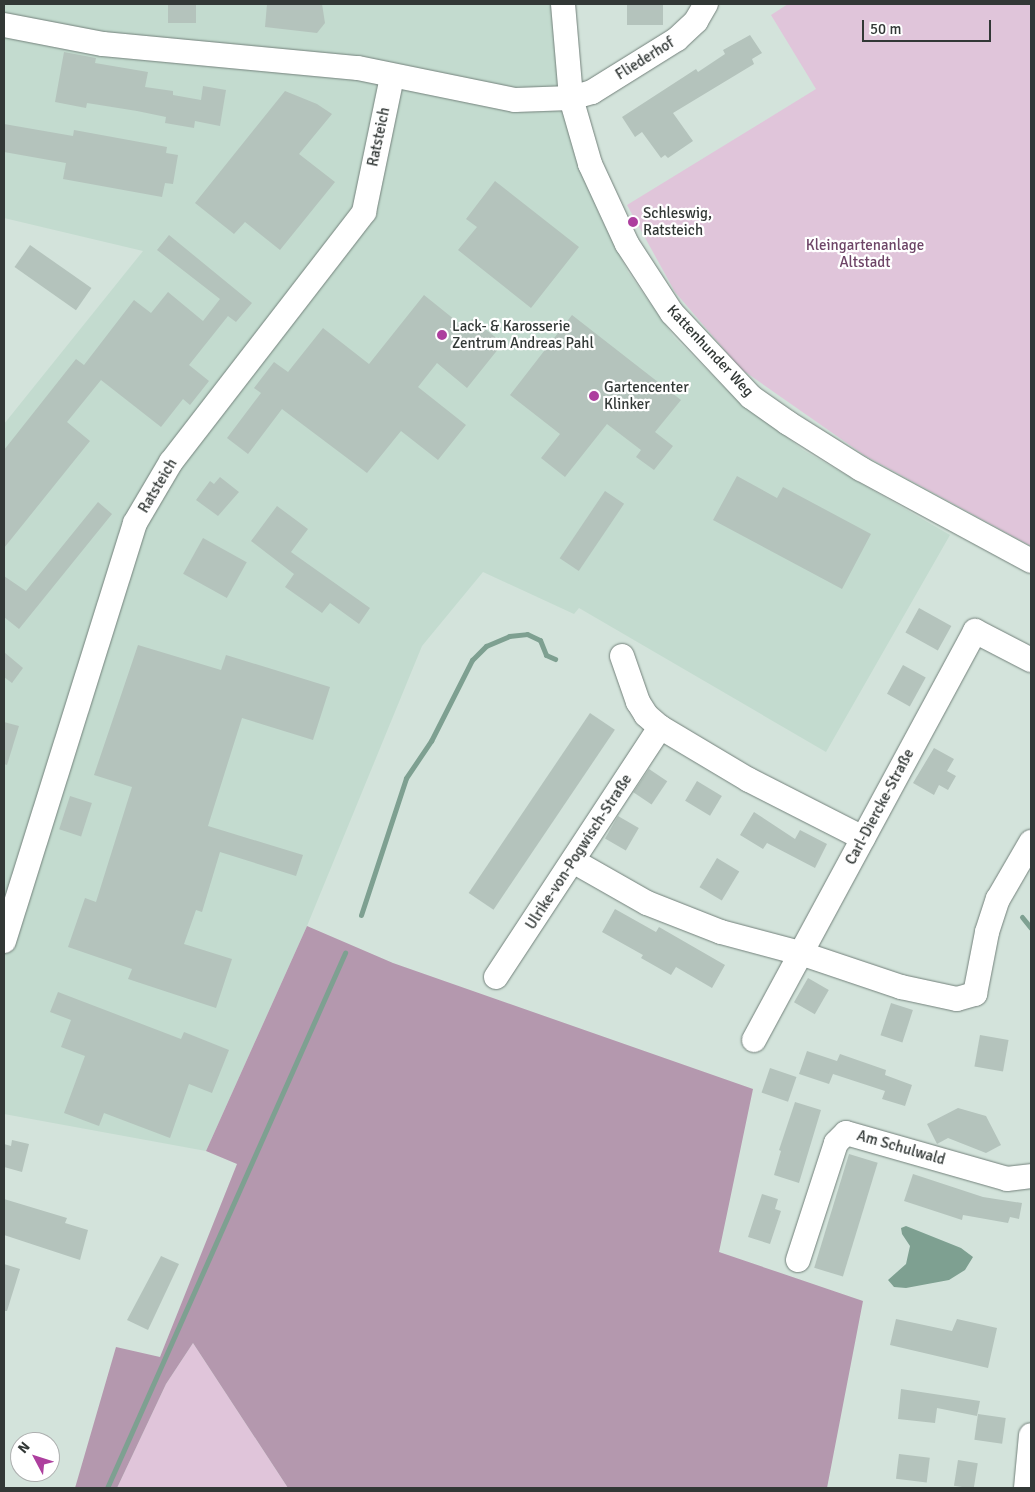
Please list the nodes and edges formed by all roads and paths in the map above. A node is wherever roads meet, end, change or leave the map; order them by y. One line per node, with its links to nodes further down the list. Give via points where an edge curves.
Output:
1 (563, 4): 5 (street, Kattenhunder Weg)
2 (706, 4): 5 (street, Fliederhof, via 696,21 677,39 592,92)
3 (4, 25): 4 (street, via 103,44 318,64)
4 (392, 77): 5 (street, via 515,100); 13 (street, Ratsteich, via 364,212 171,462 135,523)
5 (571, 98): 6 (street, Kattenhunder Weg, via 590,164 627,244 672,313 707,352 751,396 796,428 861,469)
6 (1031, 561)
7 (622, 656): 9 (street, via 638,702 646,715)
8 (1031, 660): 10 (street, Carl-Diercke-Straße, via 975,631)
9 (660, 726): 10 (street, via 749,780); 12 (street, Ulrike-von-Pogwisch-Straße)
10 (863, 838): 14 (street, Carl-Diercke-Straße)
11 (1031, 842): 14 (street, via 998,899 987,932 975,994 958,999 901,987)
12 (573, 861): 14 (street, via 647,903 721,932); 15 (street, Ulrike-von-Pogwisch-Straße)
13 (4, 941)
14 (800, 953): 16 (street, Carl-Diercke-Straße)
15 (496, 978)
16 (754, 1040)
17 (1031, 1176): 18 (street, Am Schulwald, via 1007,1179 846,1133 836,1143)
18 (798, 1260)
19 (1031, 1435): 20 (street)
20 (1026, 1488)

